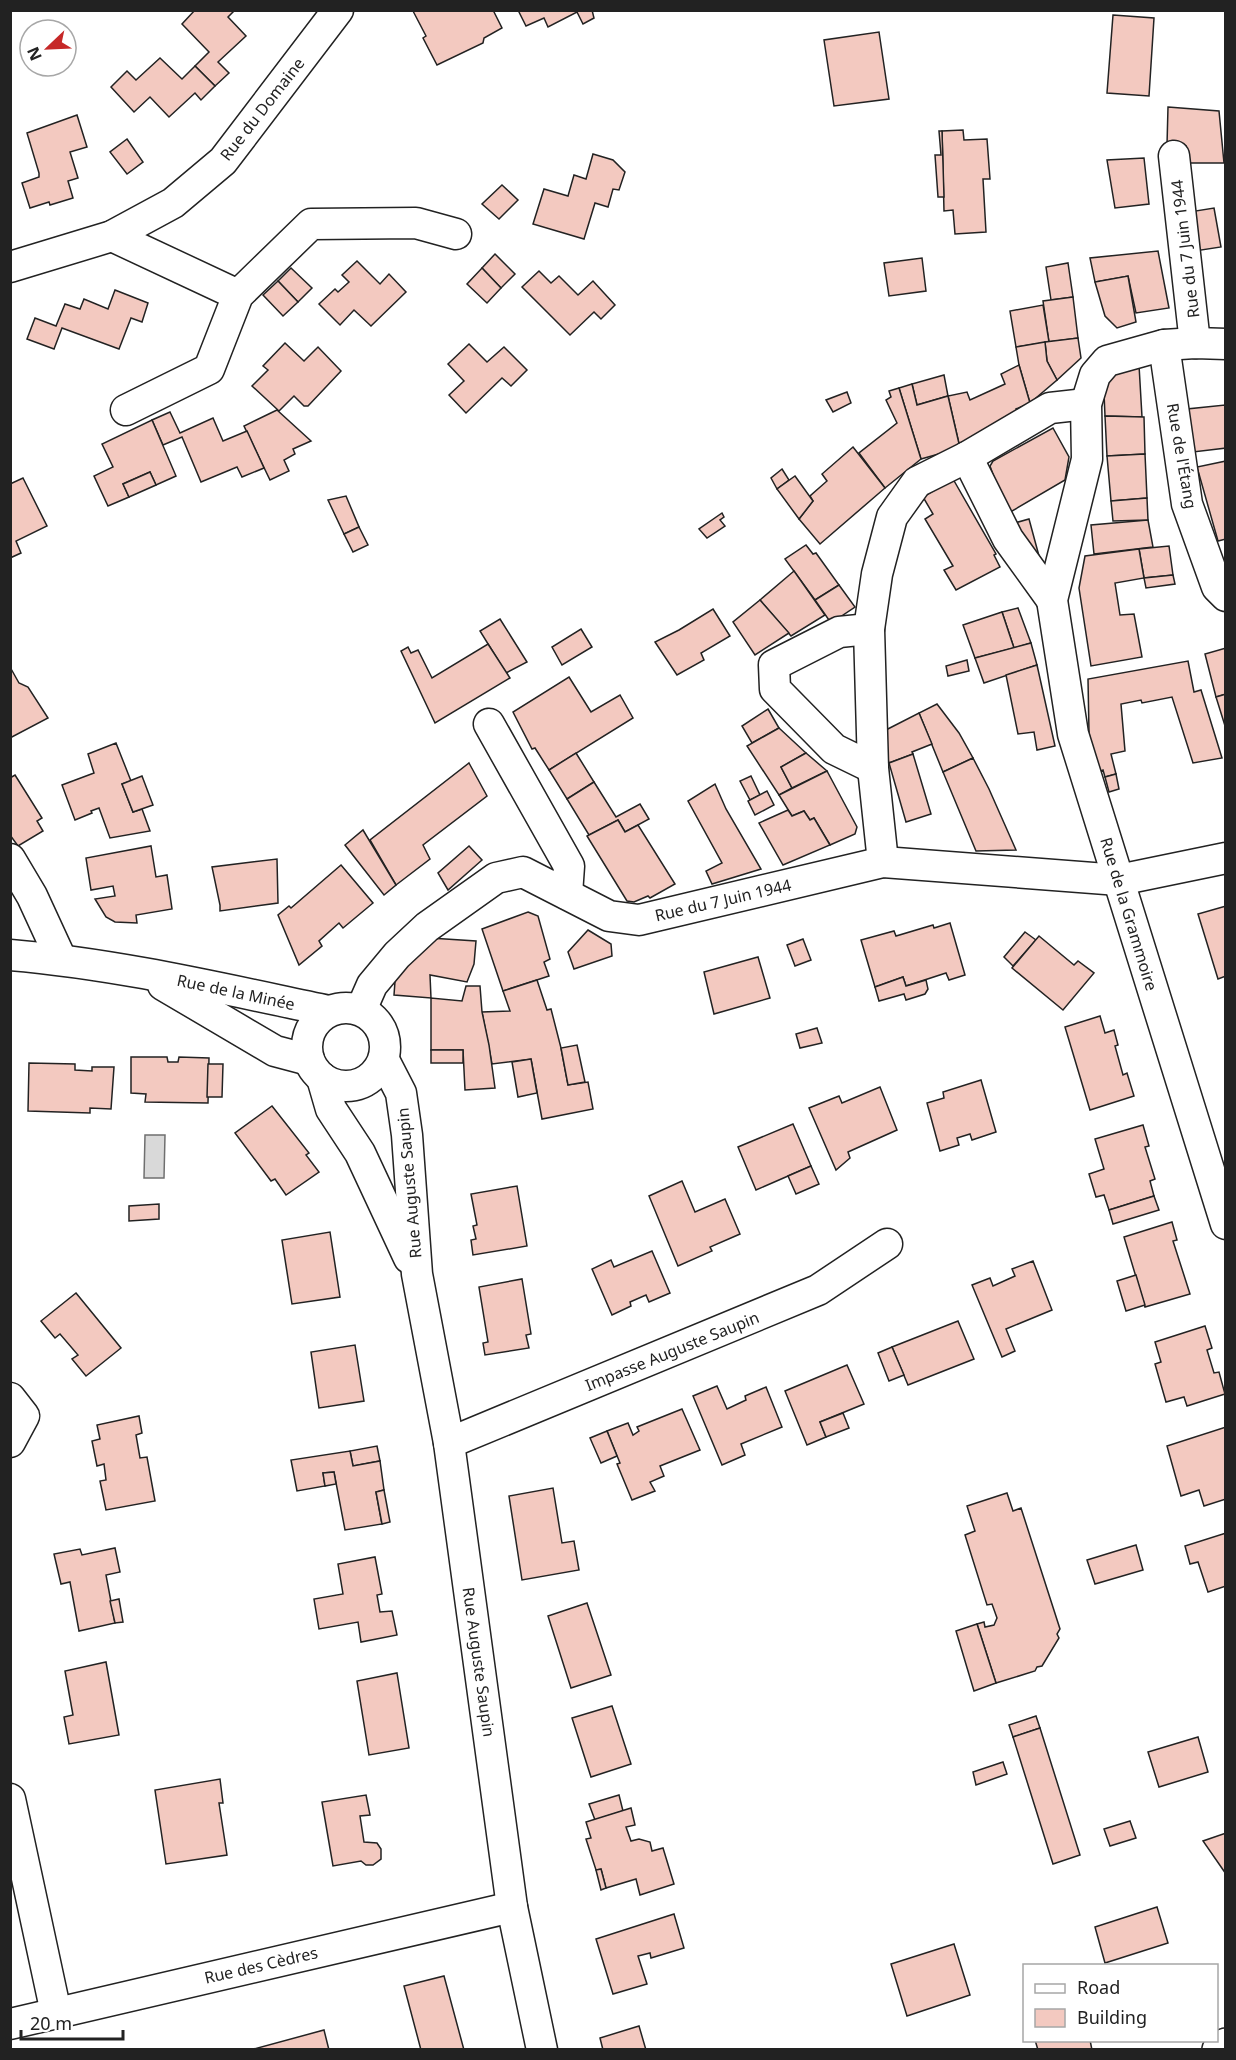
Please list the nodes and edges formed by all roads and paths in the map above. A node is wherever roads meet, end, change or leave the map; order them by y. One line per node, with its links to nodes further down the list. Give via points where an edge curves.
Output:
1 (338, 10): 4 (street, Rue du Domaine, via 223,161 174,203)
2 (1174, 156): 7 (street, Rue du 7 Juin 1944)
3 (456, 234): 6 (street, via 416,224 311,224)
4 (112, 236): 5 (street, Rue du Domaine); 6 (street)
5 (10, 267)
6 (238, 295): 11 (street, via 209,369)
7 (1195, 343): 8 (street, Rue du 7 Juin 1944); 9 (street, Rue du 7 Juin 1944)
8 (1226, 344)
9 (1164, 345): 10 (street, Rue du 7 Juin 1944, via 1107,362 1095,375); 13 (street, Rue de l'Étang, via 1187,504 1218,587)
10 (1086, 404): 12 (street, via 1050,408); 14 (street, Rue de la Grammoire, via 1088,459)
11 (126, 411)
12 (967, 457): 14 (street, Rue de la Grammoire, via 1008,539); 15 (street, via 917,482 892,517 877,574)
13 (1226, 596)
14 (1052, 600): 21 (street, Rue de la Grammoire, via 1073,734)
15 (869, 629): 17 (street); 17 (street, via 839,632 774,664 775,689 834,749)
16 (489, 724): 22 (street, via 569,866)
17 (873, 768): 20 (street)
18 (1226, 858): 21 (street)
19 (10, 859): 24 (street)
20 (883, 862): 21 (street, Rue du 7 Juin 1944); 22 (street, Rue du 7 Juin 1944, via 639,920 609,916)
21 (1119, 880): 30 (street, Rue de la Grammoire)
22 (567, 894): 26 (street, Rue du 7 Juin 1944, via 523,872 496,878 427,927 397,955 372,985)
23 (10, 955): 24 (street, Rue de la Minée)
24 (61, 959): 25 (street, Rue de la Minée)
25 (142, 973): 27 (street, Rue de la Minée); 29 (street, Rue de la Minée, via 275,1051)
26 (362, 1010): 27 (street, via 339,1007); 28 (street, via 379,1025 386,1048)
27 (329, 1011): 29 (street, via 312,1027 307,1048)
28 (384, 1060): 29 (street, via 373,1075 357,1085 333,1084); 32 (street, Rue Auguste Saupin, via 401,1093)
29 (315, 1069): 32 (street, Rue Auguste Saupin, via 331,1109 360,1153)
30 (1226, 1224)
31 (887, 1244): 35 (street, Impasse Auguste Saupin, via 818,1290)
32 (417, 1274): 35 (street, Rue Auguste Saupin)
33 (10, 1398): 34 (street, via 24,1416)
34 (10, 1442)
35 (448, 1443): 37 (street, Rue Auguste Saupin)
36 (10, 1799): 38 (street)
37 (512, 1907): 38 (street, Rue des Cèdres); 41 (street, Rue Auguste Saupin)
38 (56, 2013): 39 (street, Rue des Cèdres)
39 (10, 2024)
40 (1226, 2045): 42 (main road)
41 (542, 2049)
42 (1219, 2049)

